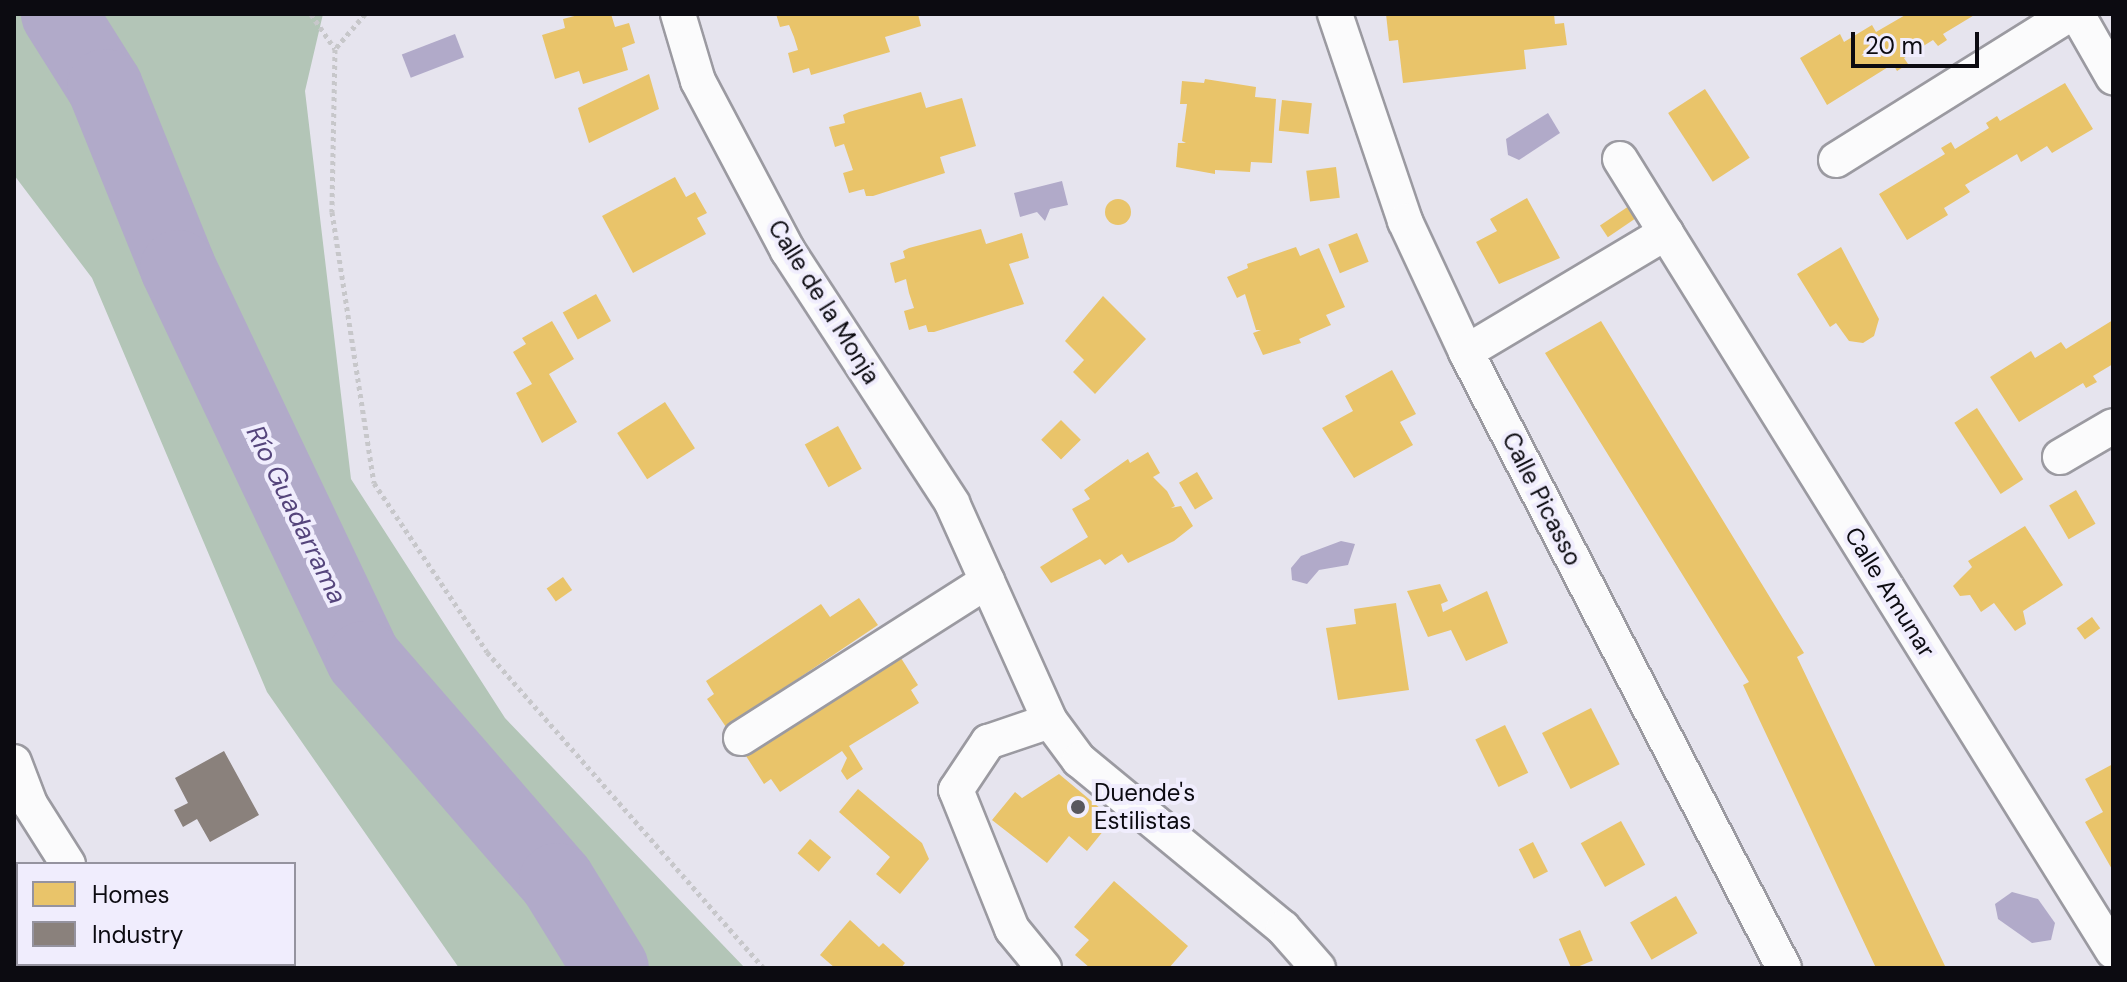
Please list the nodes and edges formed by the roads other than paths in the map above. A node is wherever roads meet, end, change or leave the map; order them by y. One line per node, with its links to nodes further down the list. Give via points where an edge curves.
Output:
1 (678, 14): 12 (street, Calle de la Monja, via 698,81 788,251 952,503)
2 (1335, 14): 9 (street, Calle Picasso, via 1405,221)
3 (2070, 14): 7 (street)
4 (2077, 14): 5 (street)
5 (2113, 77)
6 (1620, 159): 8 (street, Calle Amunar)
7 (1836, 160)
8 (1666, 233): 9 (street); 17 (street, Calle Amunar)
9 (1466, 352): 20 (street, Calle Picasso)
10 (2113, 426): 11 (street)
11 (2060, 457)
12 (987, 581): 13 (street, Calle de la Monja); 14 (street)
13 (1050, 721): 18 (street, via 988,742 956,790 1012,929); 19 (street, Calle de la Monja, via 1079,760 1283,928)
14 (741, 738)
15 (14, 762): 16 (street, via 30,804)
16 (67, 862)
17 (2113, 951)
18 (1044, 968)
19 (1318, 968)
20 (1784, 968)

